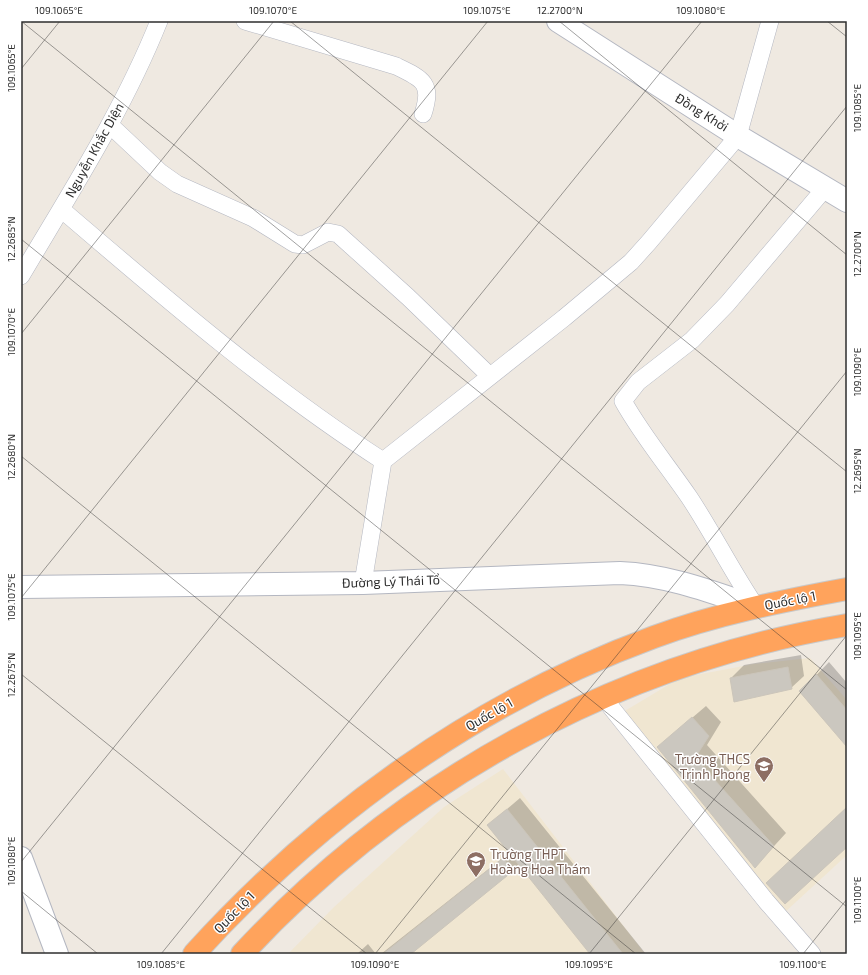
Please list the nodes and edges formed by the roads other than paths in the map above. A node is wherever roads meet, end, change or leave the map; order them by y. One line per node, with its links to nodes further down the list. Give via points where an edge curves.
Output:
1 (159, 21): 6 (street, Nguyễn Khắc Diện)
2 (245, 21): 5 (street, via 396,66 416,75 424,83 429,96)
3 (558, 21): 7 (street, Đồng Khởi)
4 (770, 21): 7 (street)
5 (423, 114)
6 (110, 125): 10 (street, Nguyễn Khắc Diện); 12 (street, via 160,172 177,184 253,218 295,244 303,245 328,232 338,234)
7 (738, 136): 8 (street, Đồng Khởi); 12 (street, via 630,262)
8 (826, 187): 9 (street, Đồng Khởi); 17 (street, via 727,304 692,340 638,382 623,401 632,418 690,499 734,575)
9 (847, 201)
10 (61, 209): 11 (street, Nguyễn Khắc Diện); 13 (street, via 175,307 278,389)
11 (21, 276)
12 (490, 376): 13 (street)
13 (383, 461): 14 (street)
14 (363, 583): 15 (street, Đường Lý Thái Tổ); 17 (street, Đường Lý Thái Tổ, via 534,575 639,574 694,586)
15 (21, 587)
16 (847, 589): 17 (highway, Quốc lộ 1)
17 (756, 607): 22 (highway, Quốc lộ 1, via 654,637 585,664 514,700 445,740 379,786 322,831 271,875)
18 (847, 625): 19 (highway, via 803,632 732,650 666,671)
19 (602, 696): 23 (highway, via 528,732 399,815 344,857 301,895); 24 (street, via 766,901)
20 (21, 860): 21 (street)
21 (57, 954)
22 (194, 954)
23 (242, 954)
24 (812, 954)

